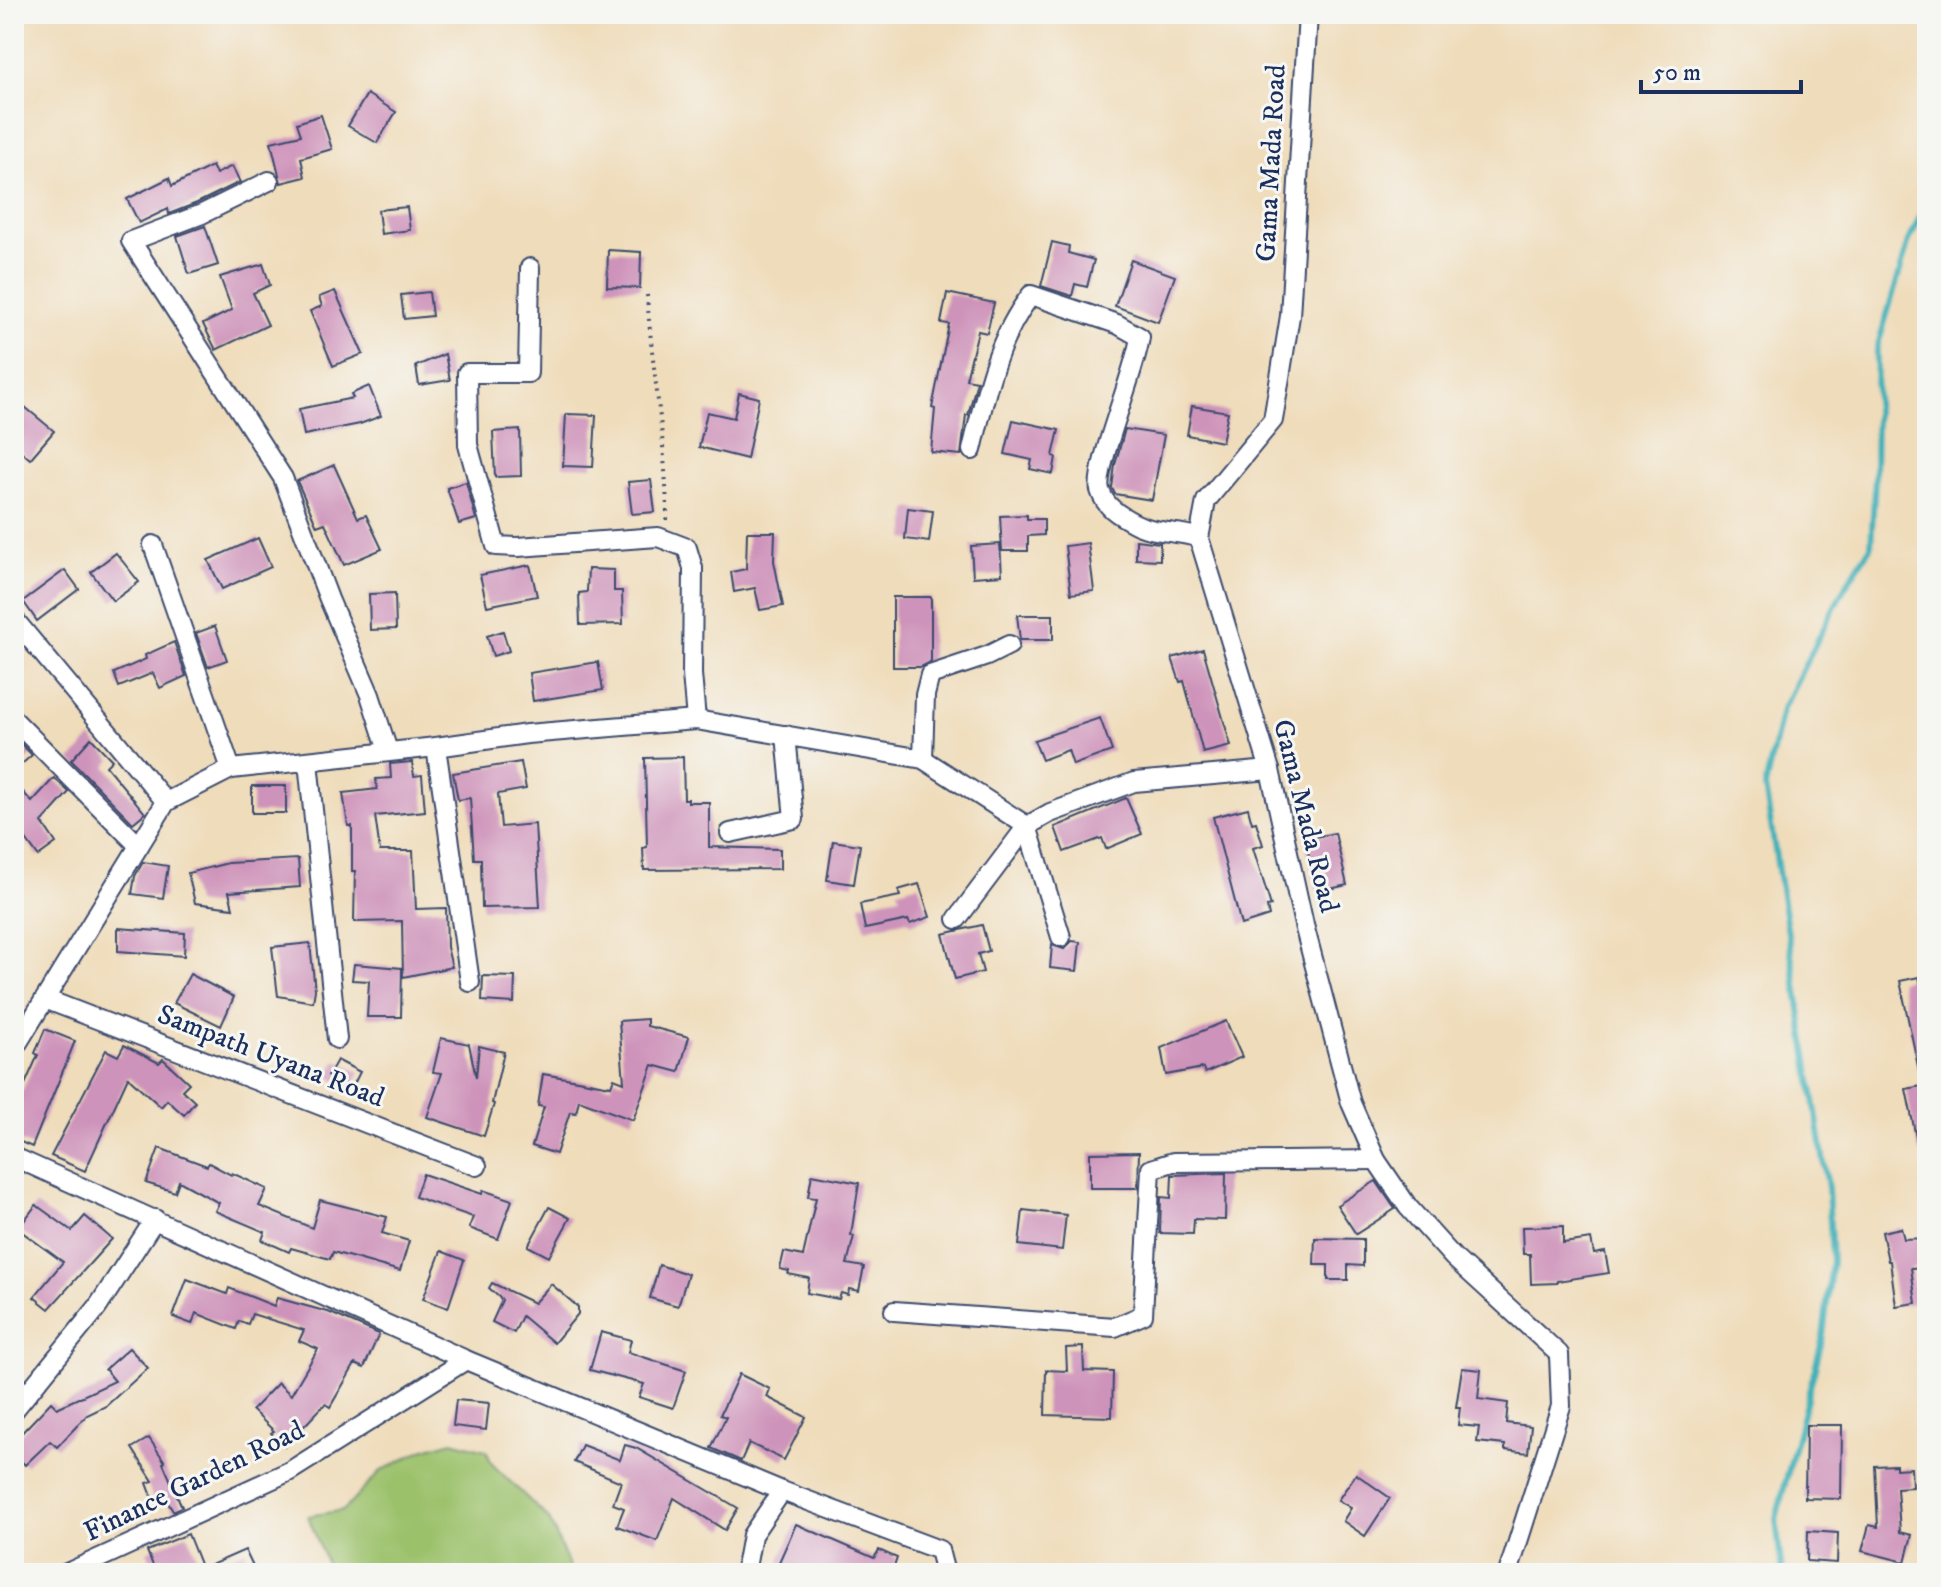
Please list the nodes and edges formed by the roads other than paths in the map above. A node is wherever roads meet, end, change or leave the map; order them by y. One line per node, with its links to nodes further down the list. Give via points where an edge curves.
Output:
1 (1308, 14): 5 (street, Gama Mada Road, via 1290,316 1273,420 1206,501)
2 (269, 181): 13 (street, via 131,241 283,478)
3 (530, 268): 10 (street, via 528,373 467,373 468,445 496,546 658,537 687,548 693,568)
4 (972, 450): 5 (street, via 993,365 1031,295 1117,324 1140,337 1099,489 1108,507 1137,524)
5 (1199, 538): 17 (street, Gama Mada Road)
6 (153, 545): 16 (street)
7 (14, 619): 18 (street)
8 (1009, 645): 14 (street, via 930,675)
9 (14, 720): 21 (street)
10 (696, 720): 11 (street); 12 (street)
11 (786, 735): 14 (street); 20 (street, via 794,819)
12 (436, 747): 13 (street); 24 (street)
13 (388, 751): 15 (street)
14 (923, 759): 19 (street)
15 (308, 762): 16 (street); 26 (street)
16 (231, 769): 18 (street)
17 (1270, 770): 19 (street, via 1134,782); 29 (street, Gama Mada Road, via 1351,1103)
18 (166, 802): 21 (street)
19 (1027, 826): 22 (street); 23 (street)
20 (730, 833)
21 (139, 846): 25 (street)
22 (957, 919)
23 (1061, 937)
24 (470, 982)
25 (45, 999): 27 (street); 30 (street, Sampath Uyana Road)
26 (337, 1039)
27 (14, 1049)
28 (14, 1157): 31 (street)
29 (1376, 1160): 32 (street, via 1173,1162 1151,1169 1143,1315 1115,1327); 39 (street, Gama Mada Road, via 1408,1207 1453,1257 1559,1354 1561,1406)
30 (477, 1166)
31 (155, 1219): 33 (street); 34 (street, via 97,1308)
32 (894, 1311)
33 (466, 1360): 35 (street); 36 (street, Finance Garden Road, via 290,1471)
34 (14, 1410)
35 (782, 1491): 37 (street, via 752,1535); 38 (street, via 939,1550)
36 (67, 1573)
37 (745, 1573)
38 (945, 1573)
39 (1508, 1573)

